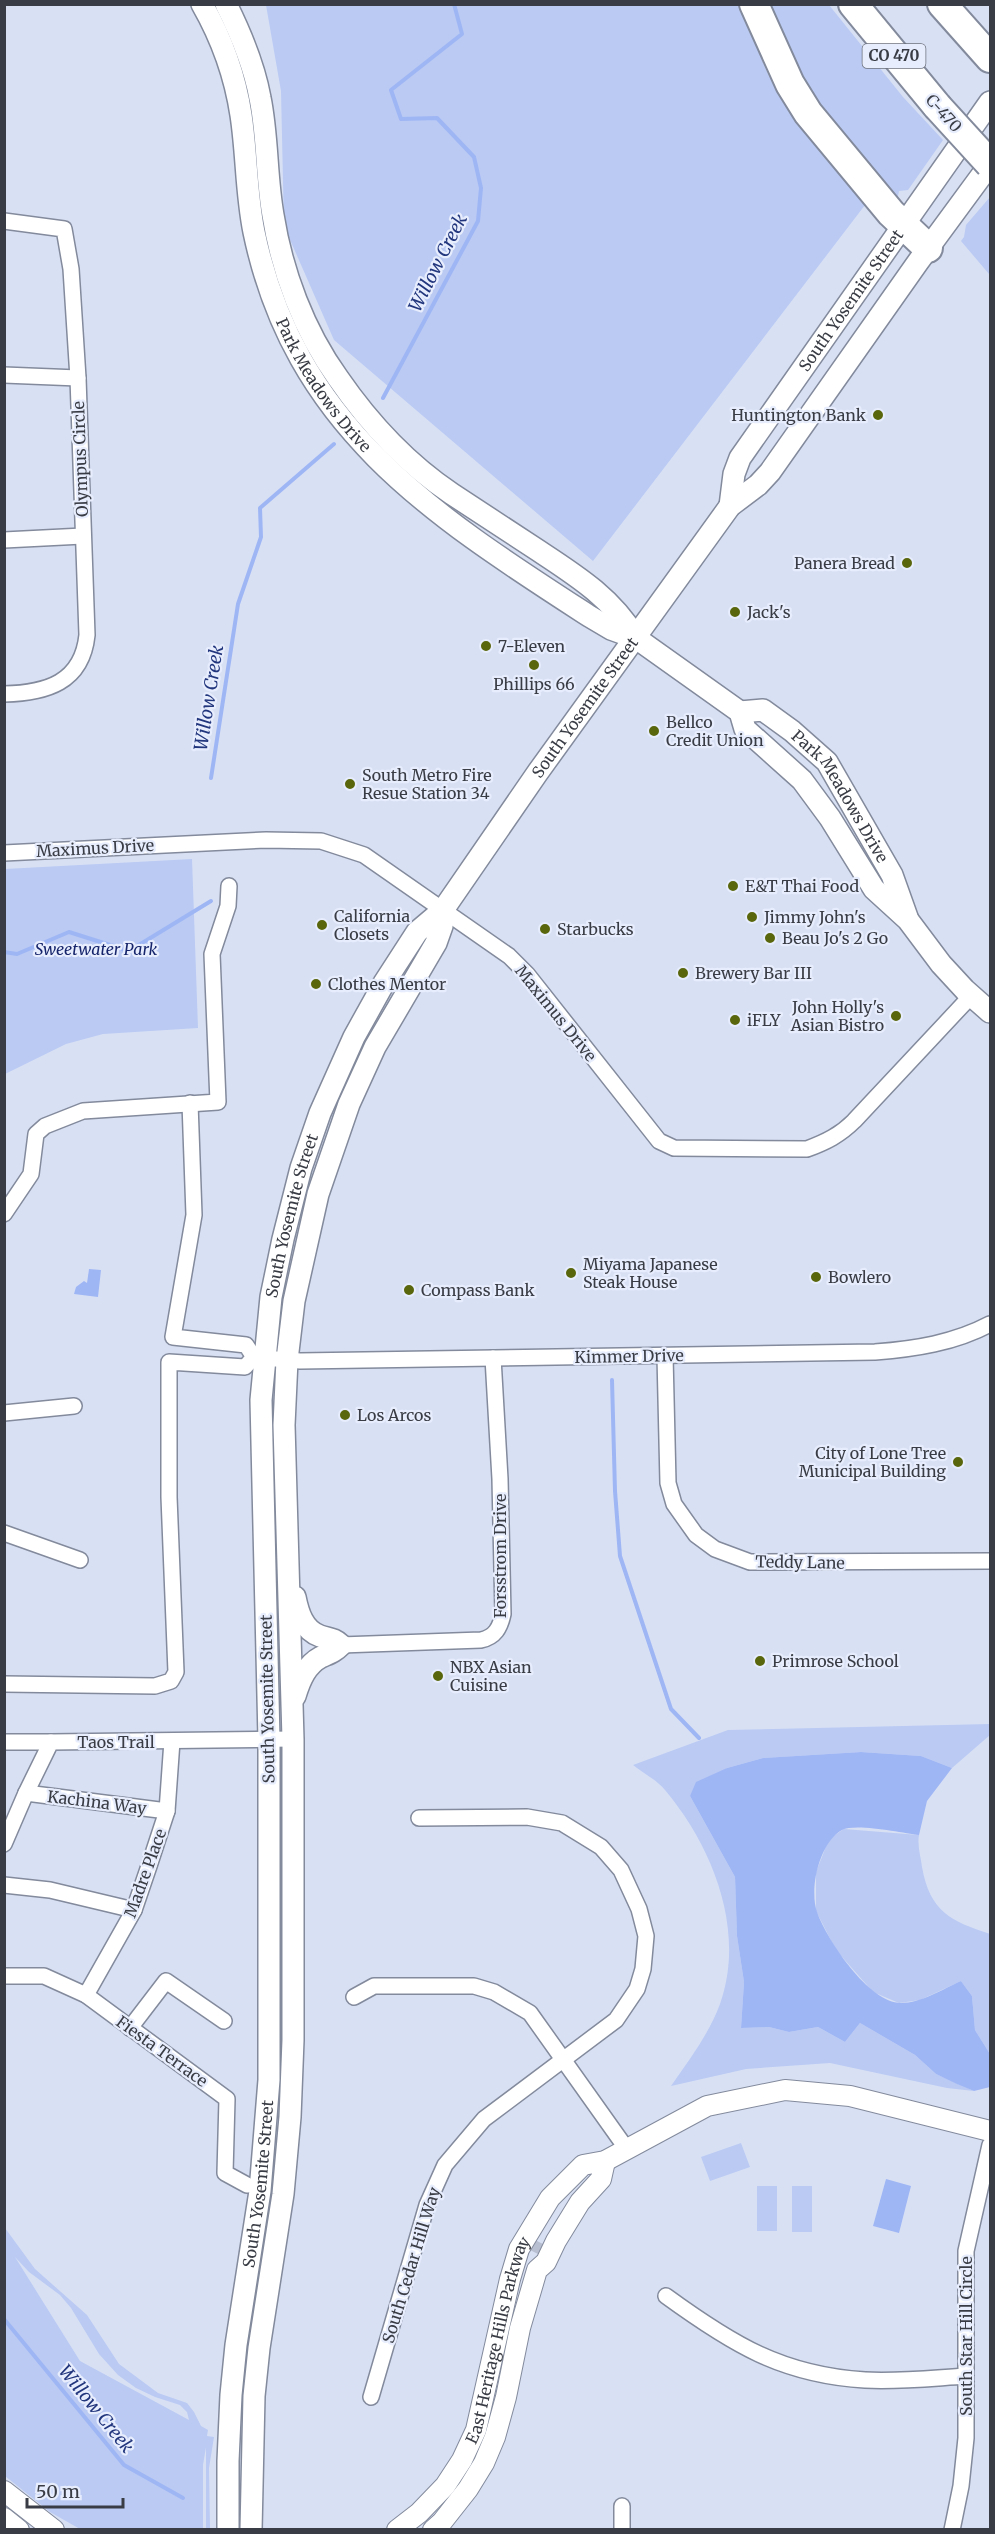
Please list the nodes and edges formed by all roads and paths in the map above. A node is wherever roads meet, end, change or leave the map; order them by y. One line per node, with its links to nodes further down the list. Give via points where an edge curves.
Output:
1 (202, 4): 17 (main road, Park Meadows Drive, via 224,50 237,93 250,210 266,277 297,351 321,392 384,468 452,524 589,616)
2 (226, 4): 17 (main road, Park Meadows Drive, via 245,45 260,98 270,196 283,262 297,301 336,376 381,433 423,473 598,592 624,618)
3 (754, 4): 10 (highway, via 800,101)
4 (853, 4): 8 (highway, C-470 / CO 470, bridge)
5 (942, 4): 6 (highway)
6 (985, 52)
7 (990, 102): 10 (main road, South Yosemite Street)
8 (990, 164): 11 (main road, South Yosemite Street)
9 (4, 221): 13 (street, Olympus Circle, via 64,229 71,269)
10 (903, 225): 11 (highway); 14 (main road, South Yosemite Street, via 740,458)
11 (928, 248): 14 (main road, South Yosemite Street, via 770,472)
12 (4, 375): 13 (street)
13 (78, 378): 15 (street, Olympus Circle)
14 (730, 506): 17 (main road, South Yosemite Street)
15 (83, 536): 16 (street); 18 (street, Olympus Circle, via 86,650 63,681 47,689)
16 (4, 540)
17 (636, 638): 19 (main road, Park Meadows Drive); 26 (main road, South Yosemite Street)
18 (4, 694)
19 (740, 712): 20 (main road, Park Meadows Drive); 21 (main road, Park Meadows Drive, via 764,710 792,730 827,762)
20 (750, 733): 21 (main road, via 765,735 836,803); 22 (main road, Park Meadows Drive, via 802,780)
21 (851, 805): 24 (main road, Park Meadows Drive)
22 (830, 818): 24 (main road, via 850,828 876,868); 27 (main road, Park Meadows Drive, via 874,889)
23 (4, 853): 26 (street, Maximus Drive, via 266,840 321,841 364,855)
24 (892, 875): 27 (main road, Park Meadows Drive)
25 (229, 886): 30 (street, via 228,906 212,954 218,1102)
26 (443, 910): 28 (street, Maximus Drive, via 509,956 527,974 660,1141 674,1148 807,1149 826,1143 854,1121); 34 (main road, South Yosemite Street, via 417,932 384,983 354,1037 320,1113 283,1239); 36 (main road, South Yosemite Street, via 435,943 375,1047 335,1140 305,1244)
27 (908, 920): 28 (main road, Park Meadows Drive)
28 (971, 996): 29 (main road, Park Meadows Drive)
29 (990, 1011)
30 (190, 1103): 31 (street, via 83,1111 45,1126 36,1134 32,1174); 44 (street, via 195,1215 173,1337 246,1345 254,1357 245,1367 169,1362 169,1497 176,1672 171,1681 155,1686)
31 (4, 1214)
32 (990, 1324): 33 (street, Kimmer Drive, via 913,1349)
33 (665, 1356): 35 (street, Kimmer Drive); 41 (street, Teddy Lane, via 668,1484 674,1504 688,1525 715,1549 750,1562)
34 (264, 1358): 36 (street, Kimmer Drive); 46 (main road, South Yosemite Street, via 261,1461)
35 (493, 1358): 36 (street, Kimmer Drive); 43 (street, Forsstrom Drive, via 500,1479 501,1626 481,1640)
36 (287, 1360): 42 (main road, South Yosemite Street, via 284,1425)
37 (74, 1406): 38 (street)
38 (4, 1413)
39 (4, 1533): 40 (street)
40 (80, 1560)
41 (990, 1561)
42 (288, 1567): 43 (main road, via 300,1617 314,1634); 45 (main road, South Yosemite Street)
43 (341, 1645): 45 (main road, via 308,1667)
44 (4, 1684)
45 (292, 1705): 47 (main road, South Yosemite Street)
46 (269, 1739): 47 (street, Taos Trail); 48 (street, Taos Trail); 80 (main road, South Yosemite Street, via 269,2080 260,2191 231,2395)
47 (293, 1739): 81 (main road, South Yosemite Street, via 290,2117 283,2194 256,2377)
48 (172, 1741): 50 (street, Taos Trail); 52 (street, Madre Place)
49 (4, 1742): 50 (street)
50 (51, 1742): 51 (street)
51 (26, 1793): 52 (street, Kachina Way); 54 (street)
52 (167, 1811): 56 (street, Madre Place)
53 (419, 1818): 62 (street, South Cedar Hill Way, via 527,1817 562,1823 601,1847 621,1870 639,1909 646,1936 637,1989 616,2020)
54 (4, 1844)
55 (4, 1885): 56 (street, via 50,1890)
56 (134, 1911): 58 (street, Madre Place)
57 (4, 1976): 58 (street, Fiesta Terrace, via 44,1976)
58 (86, 1995): 61 (street, Fiesta Terrace)
59 (354, 1997): 62 (street, via 374,1986 474,1986 494,1992 530,2013)
60 (224, 2021): 61 (street, via 165,1982)
61 (130, 2028): 67 (street, Fiesta Terrace, via 227,2099 225,2173)
62 (561, 2060): 65 (street); 73 (street, South Cedar Hill Way, via 484,2119 445,2165 427,2205)
63 (990, 2131): 65 (street, East Heritage Hills Parkway, via 850,2096 785,2090 708,2106)
64 (990, 2145): 72 (street, South Star Hill Circle, via 966,2251)
65 (626, 2148): 66 (street, East Heritage Hills Parkway)
66 (605, 2161): 68 (street, East Heritage Hills Parkway, via 601,2180); 68 (street, East Heritage Hills Parkway, via 583,2165)
67 (247, 2185)
68 (565, 2203): 69 (street, East Heritage Hills Parkway); 69 (street, East Heritage Hills Parkway, via 546,2262)
69 (540, 2245): 70 (street); 70 (street, East Heritage Hills Parkway, via 519,2249); 83 (street, East Heritage Hills Parkway, via 495,2437 468,2489)
70 (515, 2263): 82 (street, East Heritage Hills Parkway, via 476,2430 446,2486)
71 (666, 2296): 72 (street, via 720,2335 800,2370 867,2380)
72 (966, 2376): 85 (street, South Star Hill Circle, via 966,2438)
73 (371, 2397)
74 (4, 2490): 76 (street)
75 (622, 2506): 84 (street)
76 (31, 2513): 78 (street); 79 (street)
77 (4, 2517): 78 (street)
78 (19, 2529)
79 (54, 2529)
80 (228, 2529)
81 (250, 2529)
82 (397, 2529)
83 (433, 2529)
84 (622, 2529)
85 (952, 2529)

